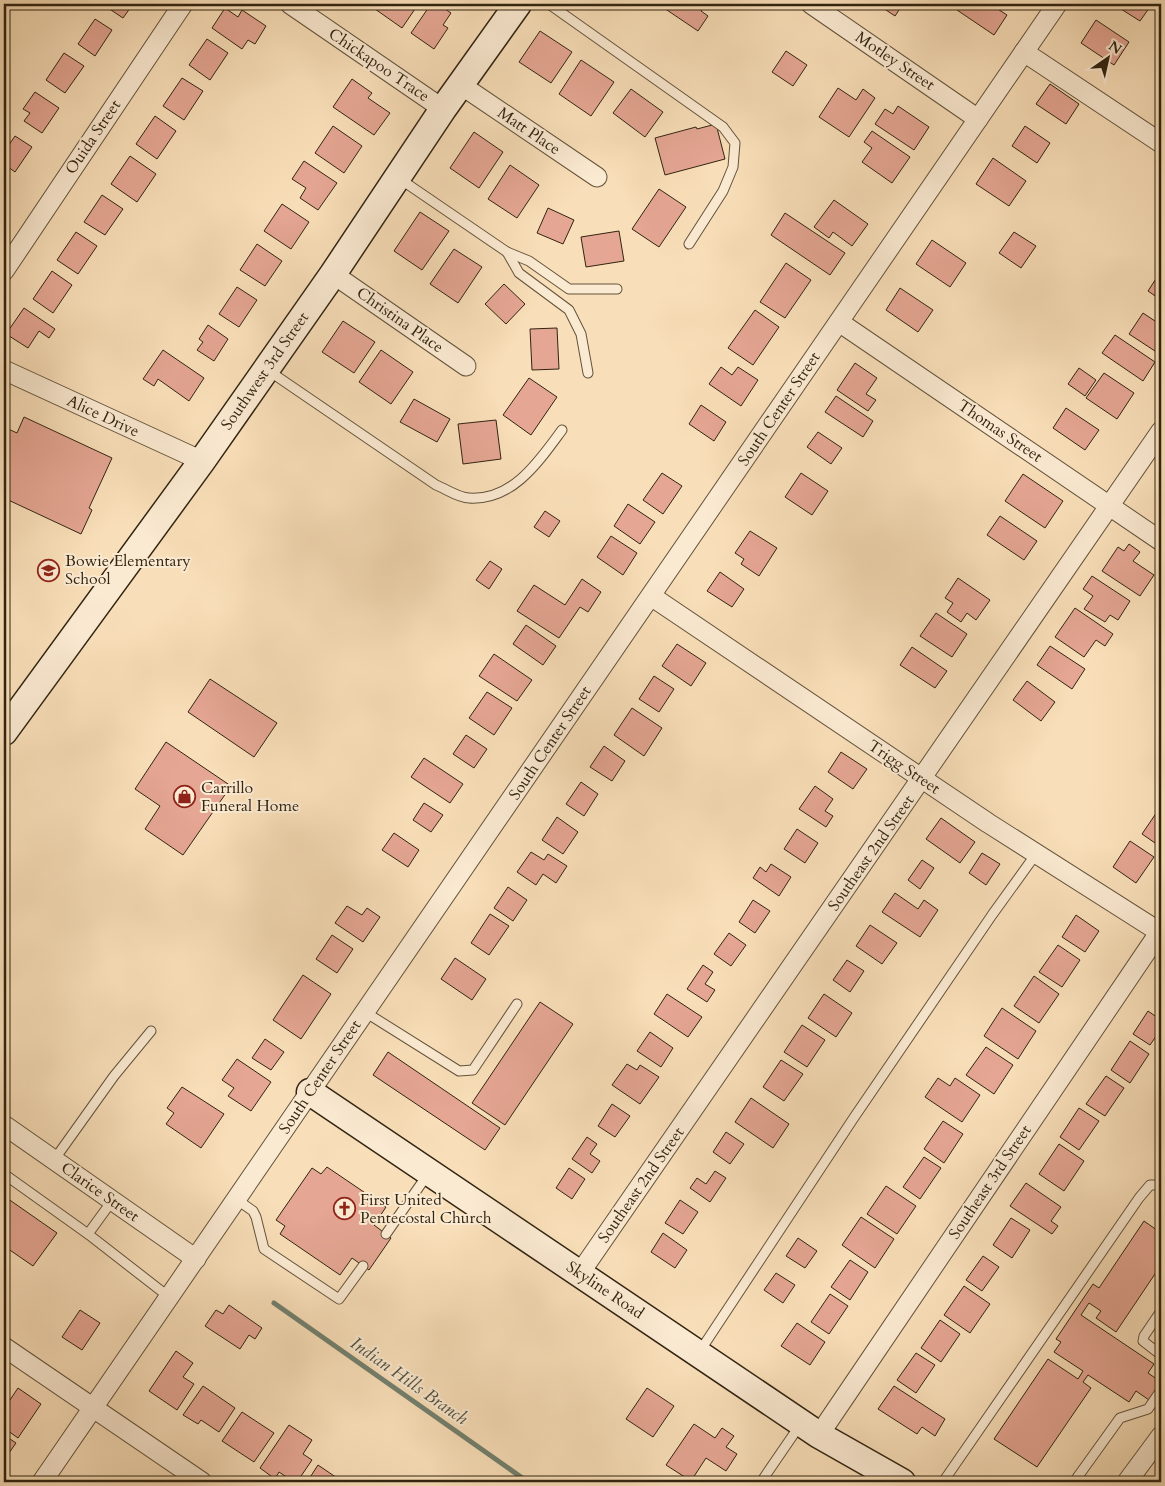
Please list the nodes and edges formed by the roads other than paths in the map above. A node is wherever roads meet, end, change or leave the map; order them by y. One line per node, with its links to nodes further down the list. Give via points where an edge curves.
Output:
1 (183, 4): 16 (street, Ouida Street)
2 (290, 4): 9 (street, Chickapoo Trace)
3 (518, 4): 8 (street, Southwest 3rd Street)
4 (549, 4): 14 (lane, via 723,126 735,143 733,167 723,191)
5 (811, 4): 10 (street, Motley Street)
6 (1057, 4): 7 (street, South Center Street)
7 (1024, 52): 10 (street, South Center Street); 11 (street)
8 (461, 85): 9 (street, Southwest 3rd Street); 13 (street, Matt Place)
9 (444, 109): 12 (street, Southwest 3rd Street)
10 (978, 119): 19 (street, South Center Street)
11 (1161, 143)
12 (398, 177): 15 (lane); 17 (street, Southwest 3rd Street)
13 (597, 177)
14 (689, 244)
15 (507, 252): 18 (lane, via 530,261 569,289); 23 (lane, via 519,273 569,310 581,334)
16 (4, 271)
17 (333, 274): 20 (street, Christina Place); 21 (street, Southwest 3rd Street)
18 (617, 289)
19 (839, 322): 27 (street, Thomas Street); 29 (street, South Center Street)
20 (466, 366)
21 (266, 369): 24 (lane, via 436,485 467,499 489,497 511,487 535,466); 26 (street, Southwest 3rd Street)
22 (4, 370): 26 (street, Alice Drive)
23 (588, 373)
24 (562, 430)
25 (1161, 431): 27 (street, Southeast 2nd Street)
26 (202, 462): 30 (street, Southwest 3rd Street)
27 (1110, 506): 28 (street, Thomas Street); 31 (street, Southeast 2nd Street)
28 (1161, 541)
29 (651, 596): 31 (street, Trigg Street); 35 (street, South Center Street)
30 (4, 732)
31 (922, 779): 32 (street, Trigg Street); 49 (street, Southeast 2nd Street)
32 (1036, 854): 33 (street, Trigg Street); 53 (lane)
33 (1161, 932): 57 (street, Southeast 3rd Street)
34 (517, 1004): 35 (lane, via 472,1070 460,1072)
35 (365, 1012): 37 (street, South Center Street)
36 (151, 1031): 39 (lane, via 114,1076)
37 (310, 1092): 40 (street, Skyline Road); 43 (street, South Center Street)
38 (4, 1125): 39 (street, Clarice Street)
39 (54, 1160): 44 (street, Clarice Street)
40 (429, 1172): 46 (lane); 49 (street, Skyline Road)
41 (4, 1174): 45 (lane)
42 (1161, 1185): 63 (lane, via 1150,1185 1139,1198)
43 (236, 1199): 47 (street, South Center Street); 48 (lane, via 253,1211 264,1249 340,1299)
44 (112, 1201): 45 (lane); 47 (street, Clarice Street)
45 (88, 1234): 50 (lane)
46 (386, 1234)
47 (196, 1259): 50 (street, South Center Street)
48 (363, 1266)
49 (580, 1273): 53 (street, Skyline Road)
50 (169, 1297): 56 (street, South Center Street)
51 (1161, 1311): 54 (lane, via 1143,1341)
52 (4, 1347): 56 (street)
53 (698, 1353): 57 (street, Skyline Road)
54 (1161, 1355)
55 (1161, 1390): 64 (lane, via 1148,1409 1120,1418)
56 (93, 1408): 59 (street, South Center Street); 60 (street)
57 (810, 1429): 61 (lane); 62 (street, Skyline Road)
58 (1161, 1436): 65 (street)
59 (42, 1482)
60 (202, 1482)
61 (761, 1482)
62 (902, 1482)
63 (943, 1482)
64 (1074, 1482)
65 (1127, 1482)

